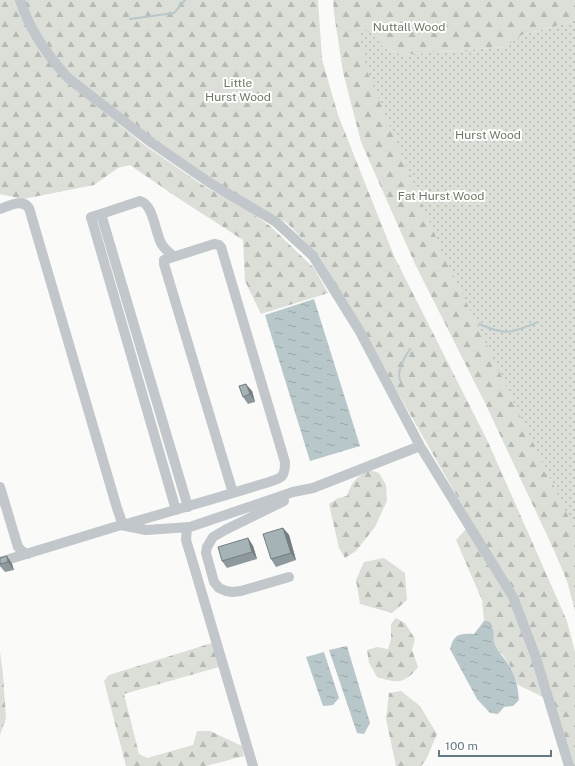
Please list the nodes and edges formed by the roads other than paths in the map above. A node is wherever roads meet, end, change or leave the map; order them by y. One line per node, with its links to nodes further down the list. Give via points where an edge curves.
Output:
1 (20, 0): 5 (lane, via 23,12 36,36 68,78 152,143 210,183 276,222 313,256 359,330)
2 (0, 209): 11 (lane, via 21,202 29,208)
3 (101, 214): 4 (lane, via 140,201 144,202 150,210 161,243); 9 (lane); 10 (lane, via 91,217)
4 (174, 257): 8 (lane, via 164,260 164,264); 8 (lane, via 214,244 221,247 285,462 284,473 279,479)
5 (420, 446): 7 (lane); 17 (lane, via 513,597 535,654)
6 (0, 487): 13 (lane, via 18,547)
7 (313, 488): 12 (lane, via 292,492); 15 (lane, via 225,530 214,537 207,547 206,553 214,582 226,591 241,591)
8 (233, 493): 9 (lane)
9 (188, 507): 10 (lane)
10 (176, 510): 11 (lane)
11 (123, 525): 12 (lane, via 146,530); 13 (lane)
12 (187, 527): 16 (lane, via 186,540)
13 (28, 554): 14 (lane)
14 (0, 562)
15 (289, 577)
16 (253, 766)
17 (569, 766)

